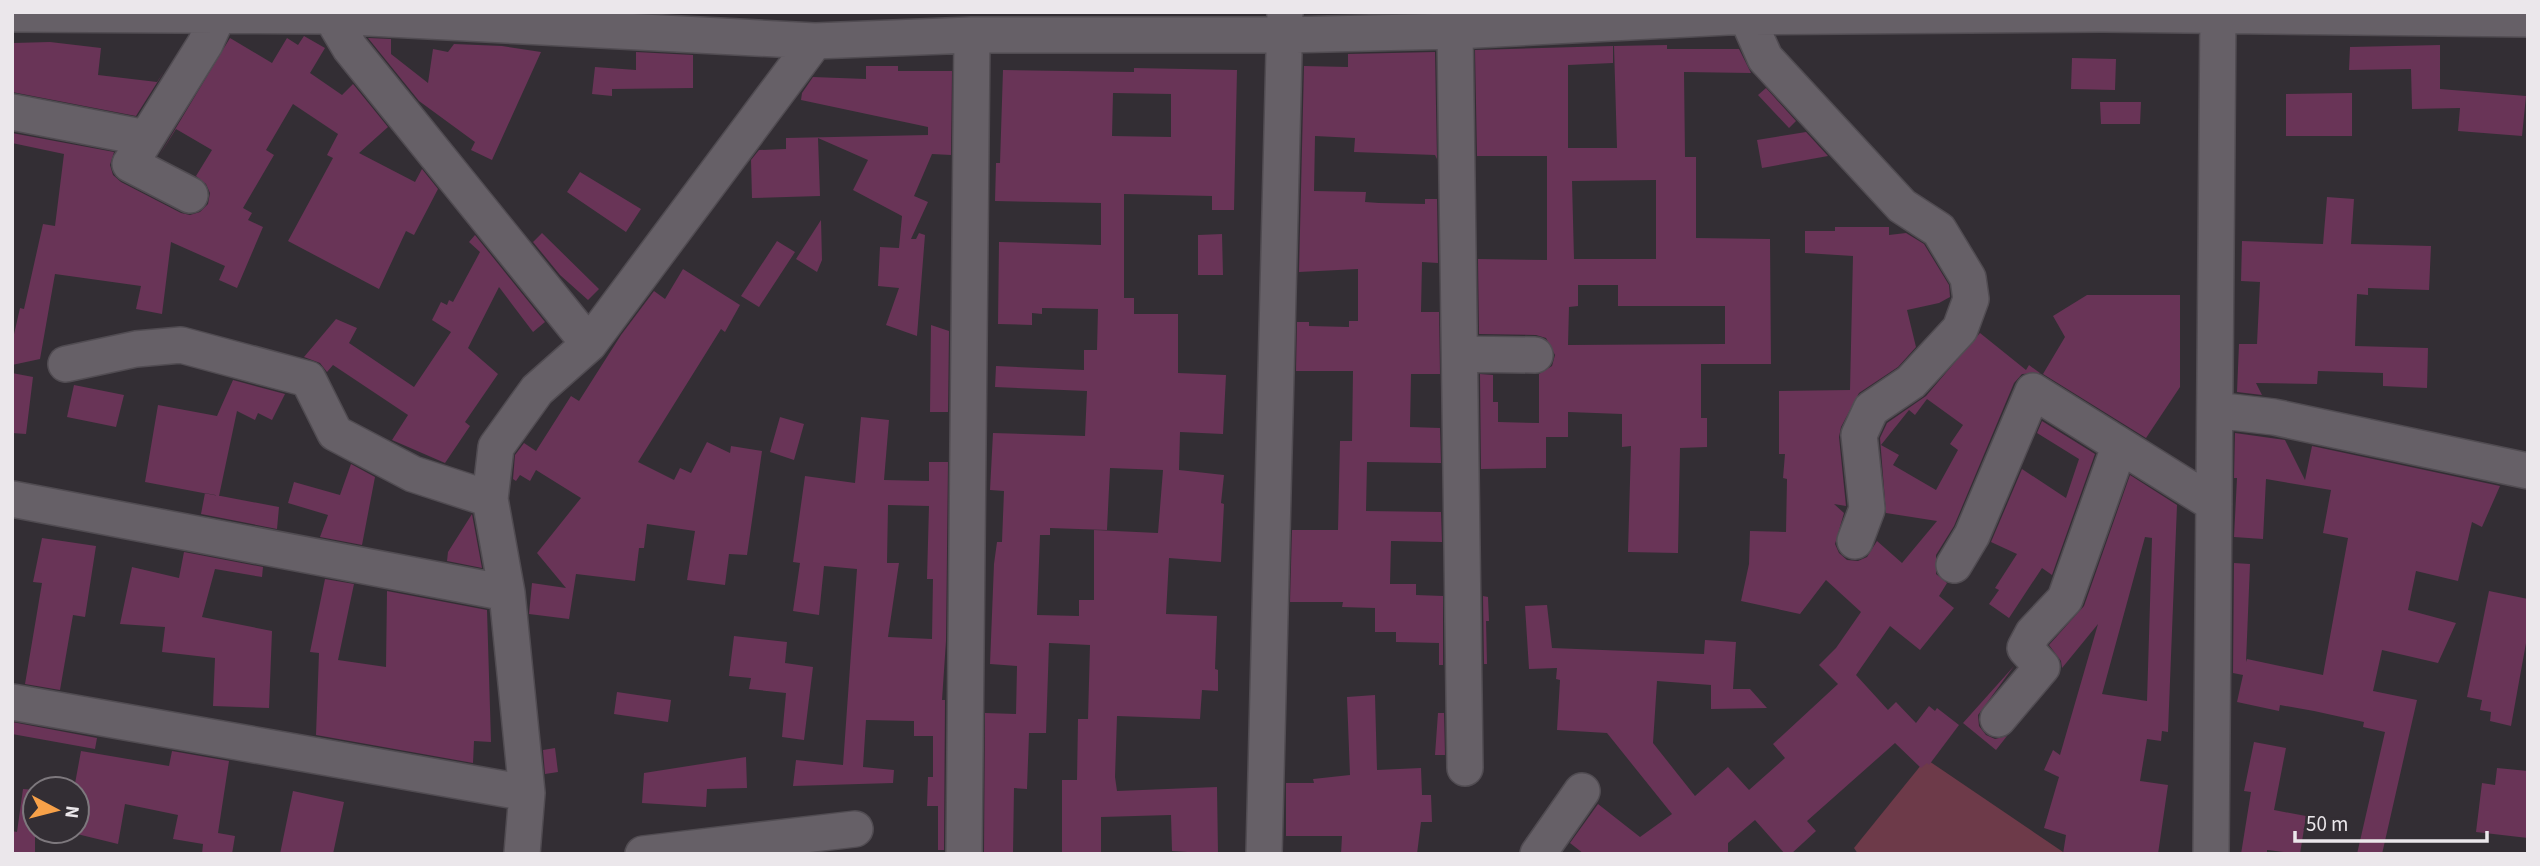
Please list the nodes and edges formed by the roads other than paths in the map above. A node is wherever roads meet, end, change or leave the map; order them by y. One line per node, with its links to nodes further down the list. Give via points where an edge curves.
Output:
1 (2102, 13): 2 (street); 6 (street)
2 (2218, 14): 7 (street); 20 (street)
3 (12, 15): 4 (street)
4 (218, 15): 5 (street); 14 (street)
5 (311, 15): 8 (street); 16 (street, via 350,48)
6 (1735, 15): 10 (street); 26 (street, via 1765,58 1902,206 1938,230 1968,278 1971,299 1960,330 1911,382 1871,409 1859,435 1867,509)
7 (2528, 19)
8 (600, 20): 12 (street)
9 (1285, 24): 10 (street); 11 (street); 38 (street)
10 (1455, 31): 17 (street)
11 (972, 35): 12 (street); 37 (street)
12 (816, 41): 16 (street)
13 (12, 113): 14 (street)
14 (146, 138): 15 (street, via 130,164)
15 (190, 195)
16 (589, 344): 24 (street, via 537,390 496,447)
17 (1460, 354): 18 (street); 31 (street)
18 (1535, 355)
19 (66, 364): 24 (street, via 181,345 308,379 335,433 413,474)
20 (2214, 410): 22 (street, via 2274,417); 25 (street)
21 (2119, 447): 25 (street); 27 (street, via 2032,391 1972,535); 30 (street, via 2065,599 2025,648 2042,667)
22 (2528, 471)
23 (12, 499): 28 (street)
24 (490, 499): 28 (street)
25 (2214, 504): 40 (street)
26 (1855, 541)
27 (1954, 565)
28 (507, 593): 33 (street)
29 (12, 702): 33 (street)
30 (1998, 719)
31 (1465, 768)
32 (1582, 791): 39 (street)
33 (527, 793): 35 (street)
34 (855, 829): 36 (street)
35 (522, 854)
36 (643, 854)
37 (964, 854)
38 (1264, 854)
39 (1538, 854)
40 (2211, 854)

